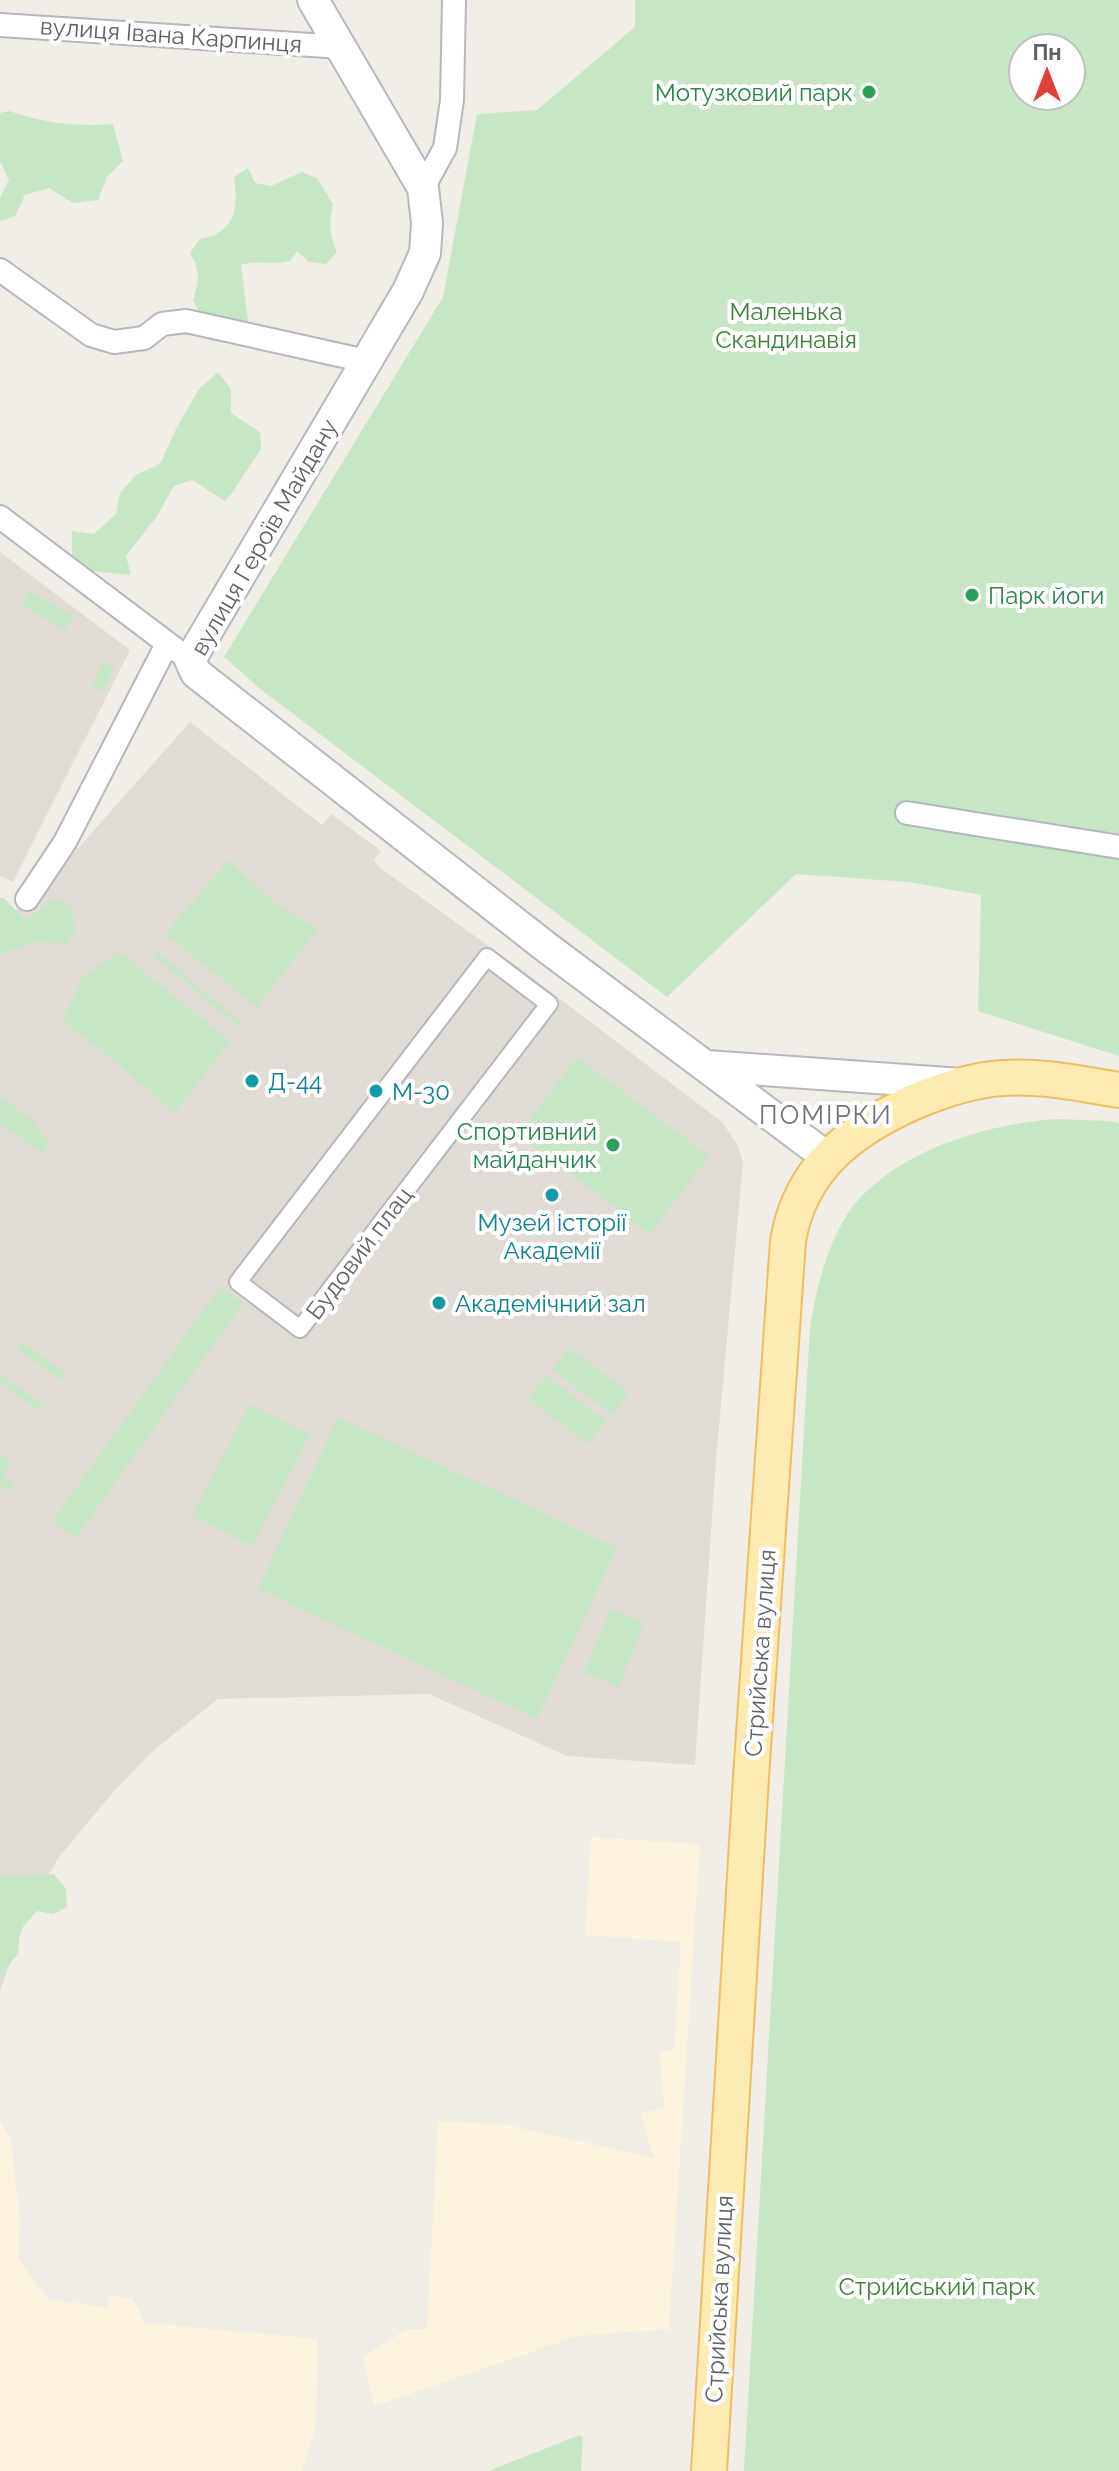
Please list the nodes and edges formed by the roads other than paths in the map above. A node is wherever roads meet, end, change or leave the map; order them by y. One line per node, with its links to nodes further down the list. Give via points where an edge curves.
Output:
1 (313, 0): 4 (main road, вулиця Героїв Майдану)
2 (454, 0): 5 (street, via 452,100 445,148)
3 (0, 25): 4 (street, вулиця Івана Карпинця)
4 (342, 47): 5 (main road, вулиця Героїв Майдану)
5 (423, 188): 7 (main road, вулиця Героїв Майдану, via 425,253)
6 (0, 270): 7 (street, via 91,335 114,342 144,338 162,324 186,321)
7 (366, 361): 9 (main road, вулиця Героїв Майдану)
8 (0, 517): 9 (street)
9 (178, 652): 12 (street); 14 (main road, вулиця Героїв Майдану, via 196,673 415,845)
10 (907, 813): 11 (street)
11 (1119, 847)
12 (27, 899)
13 (487, 957): 13 (street, Будовий плац, via 549,1004 300,1329 238,1282)
14 (707, 1066): 15 (main road); 17 (main road, вулиця Героїв Майдану)
15 (963, 1084): 16 (main road, Стрийська вулиця, via 1038,1077); 17 (main road, Стрийська вулиця, via 893,1111 858,1131)
16 (1119, 1090)
17 (828, 1158): 18 (main road, Стрийська вулиця, via 803,1192 788,1241)
18 (709, 2471)

